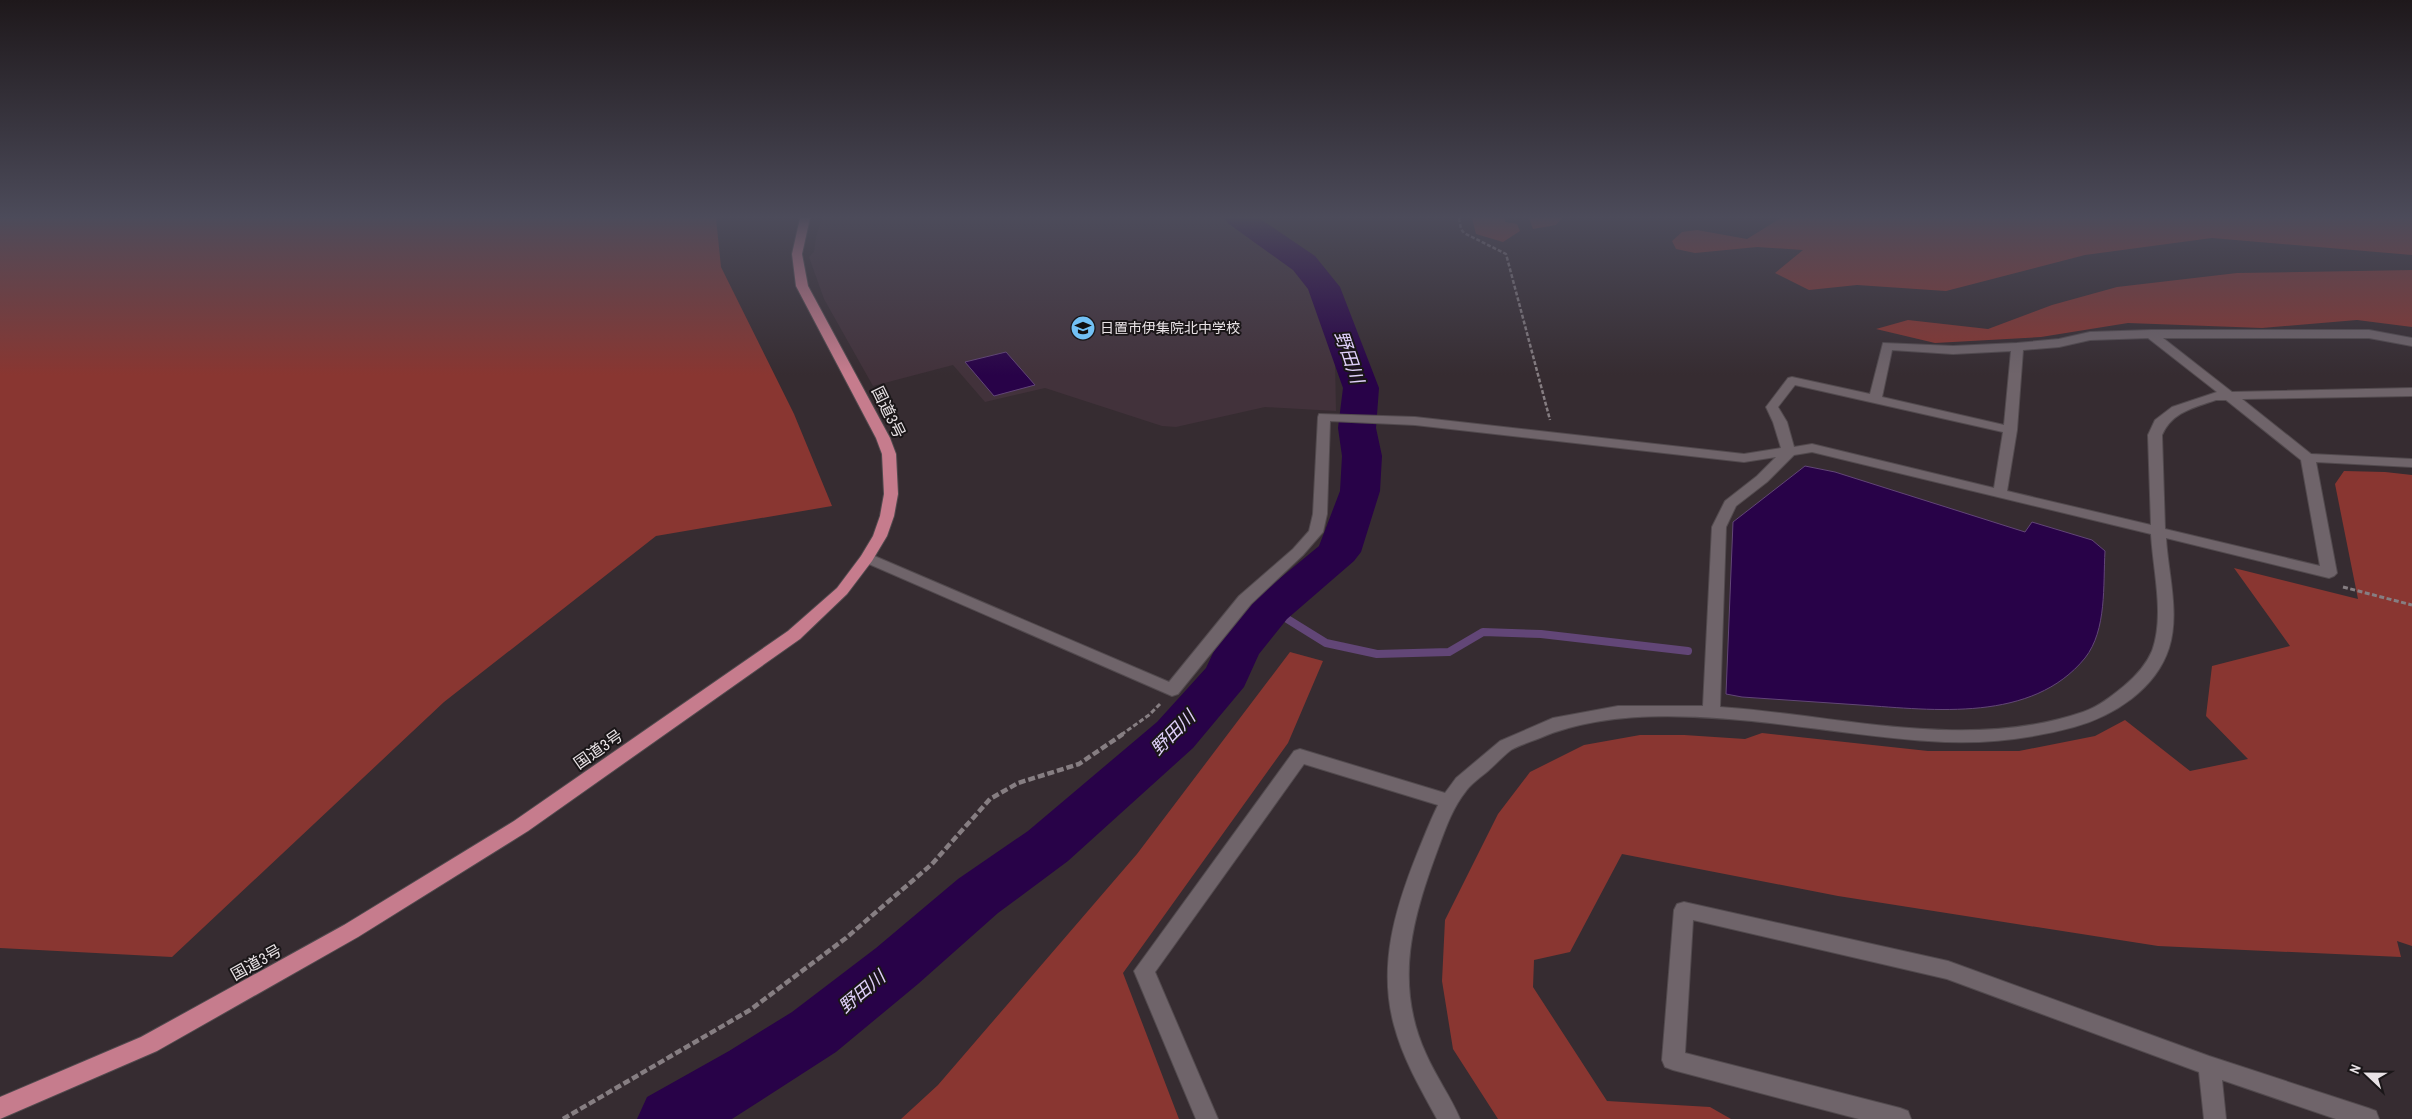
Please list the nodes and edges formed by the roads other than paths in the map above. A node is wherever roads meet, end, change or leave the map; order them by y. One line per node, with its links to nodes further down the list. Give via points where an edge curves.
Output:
1 (800, 270): 14 (highway, 国道3号, via 802,286 889,454 887,516)
2 (2151, 334): 3 (street, via 2369,334); 4 (street, via 2090,336); 6 (street)
3 (2412, 342)
4 (2017, 347): 7 (street, via 1954,350 1887,346); 8 (street)
5 (2412, 392): 6 (street)
6 (2228, 395): 10 (street); 13 (street, via 2200,400 2162,420 2155,435)
7 (1875, 399): 8 (street); 9 (street, via 1792,381 1772,406)
8 (2010, 430): 12 (street)
9 (1789, 452): 12 (street, via 1812,448); 14 (street, via 1744,458 1389,420 1324,417 1320,514 1316,532 1245,600 1173,689); 15 (street, via 1730,504 1719,527)
10 (2308, 458): 11 (street); 13 (street, via 2329,573)
11 (2412, 463)
12 (2000, 494): 13 (street)
13 (2158, 533): 15 (street, via 2165,627 2163,644 2152,667 2129,692 2092,715 2045,729 1926,736)
14 (868, 558): 18 (highway, 国道3号, via 842,591 794,635 521,826 350,931 149,1044)
15 (1711, 712): 16 (street, via 1676,709 1622,712 1590,715 1549,727 1511,742 1476,770)
16 (1450, 801): 19 (street, via 1300,756 1144,971); 20 (street, via 1413,886 1396,966 1400,1006 1413,1050)
17 (2209, 1066): 21 (street, via 1948,970 1684,910 1673,1060); 22 (street); 23 (street)
18 (0, 1108)
19 (1206, 1119)
20 (1449, 1119)
21 (1900, 1119)
22 (2215, 1119)
23 (2368, 1119)

